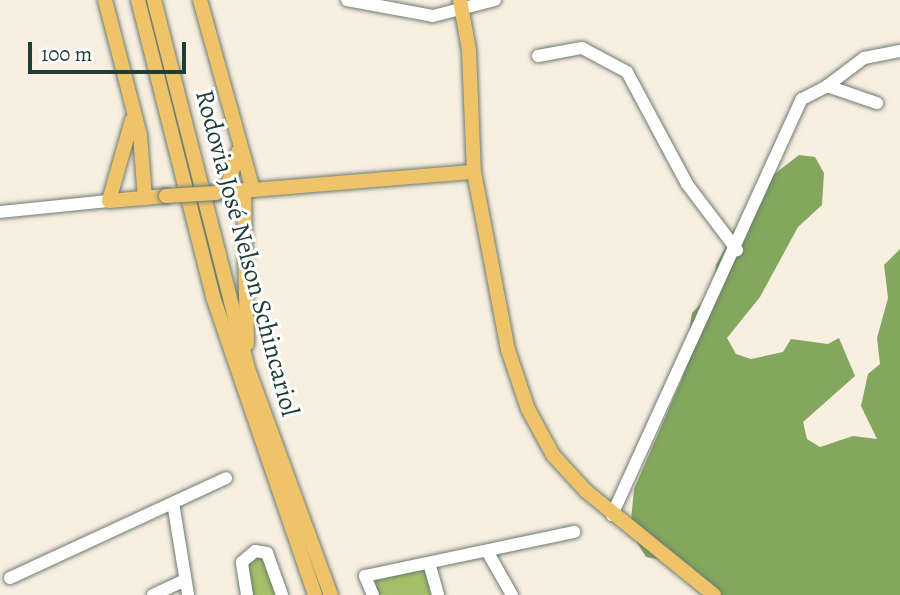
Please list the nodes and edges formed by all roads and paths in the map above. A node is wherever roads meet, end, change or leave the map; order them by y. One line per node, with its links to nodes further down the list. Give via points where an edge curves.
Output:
1 (105, 0): 12 (main road)
2 (138, 0): 34 (main road, Rodovia José Nelson Schincariol, via 213,298)
3 (154, 0): 21 (main road, Rodovia José Nelson Schincariol)
4 (200, 0): 13 (main road)
5 (347, 0): 7 (street, via 433,16)
6 (495, 0): 7 (street)
7 (461, 6): 14 (main road)
8 (900, 51): 10 (street, via 864,58)
9 (538, 56): 20 (street, via 582,48 627,72 687,184)
10 (827, 86): 11 (street); 20 (street, via 797,108)
11 (877, 103)
12 (132, 106): 17 (main road); 18 (main road, via 128,150)
13 (238, 147): 15 (main road); 16 (main road)
14 (474, 172): 15 (main road); 24 (main road, via 508,350 528,409 553,455)
15 (248, 190): 16 (main road); 21 (main road)
16 (221, 193): 17 (main road, bridge)
17 (145, 198): 18 (main road)
18 (109, 201): 19 (street)
19 (0, 212)
20 (737, 250): 24 (street)
21 (247, 366): 35 (main road, Rodovia José Nelson Schincariol)
22 (226, 478): 23 (street)
23 (173, 503): 28 (street); 29 (street)
24 (612, 515): 39 (main road)
25 (574, 532): 26 (street)
26 (487, 551): 27 (street); 38 (street)
27 (429, 564): 36 (street, via 365,576); 37 (street)
28 (10, 578)
29 (185, 580): 30 (street); 31 (street)
30 (153, 595)
31 (188, 595)
32 (247, 595): 33 (street, via 242,562 255,551 267,553)
33 (282, 595)
34 (315, 595)
35 (331, 595)
36 (373, 595)
37 (438, 595)
38 (512, 595)
39 (714, 595)

